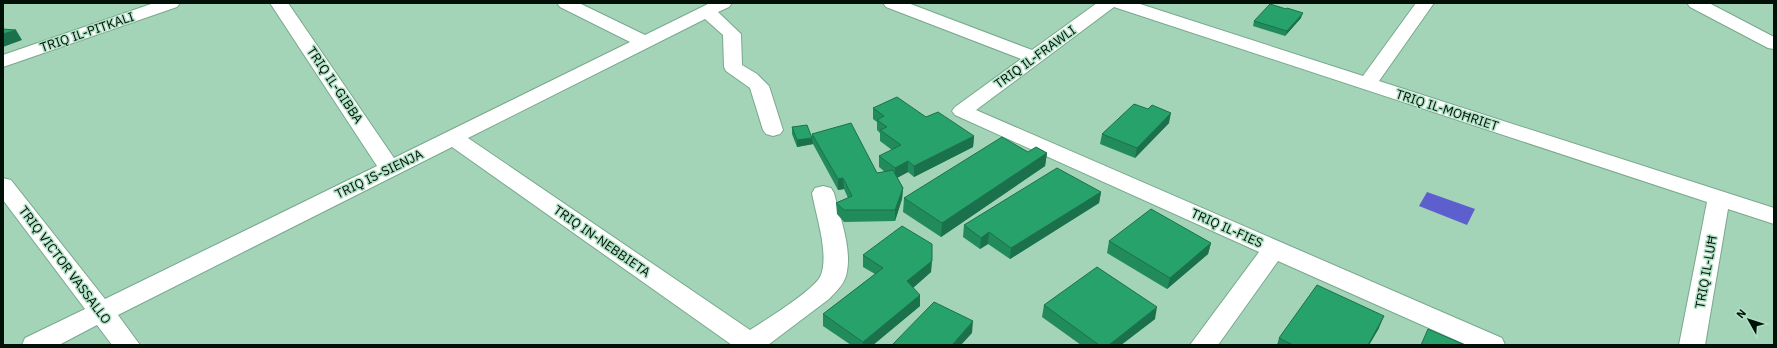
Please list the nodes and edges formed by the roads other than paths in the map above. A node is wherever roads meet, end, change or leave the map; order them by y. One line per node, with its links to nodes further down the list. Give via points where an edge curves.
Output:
1 (171, 3): 13 (street, TRIQ IL-PITKALI)
2 (279, 3): 18 (street, TRIQ IL-GIBBA)
3 (566, 3): 10 (street)
4 (892, 3): 12 (street)
5 (1108, 3): 12 (street, TRIQ IL-FRAWLI)
6 (1120, 3): 14 (street, TRIQ IL-MOĦRIET)
7 (1425, 3): 14 (street)
8 (1696, 3): 11 (street)
9 (714, 7): 10 (street, TRIQ IS-SIENJA); 16 (street, via 732,34 733,67 759,86)
10 (645, 42): 17 (street, TRIQ IS-SIENJA)
11 (1774, 44)
12 (1033, 57): 15 (street, TRIQ IL-FRAWLI)
13 (3, 62)
14 (1367, 84): 21 (street, TRIQ IL-MOĦRIET)
15 (962, 111): 23 (street, TRIQ IL-FIES)
16 (773, 130)
17 (452, 137): 18 (street, TRIQ IS-SIENJA); 25 (street, TRIQ IN-NEBBIETA)
18 (390, 168): 24 (street, TRIQ IS-SIENJA)
19 (3, 185): 24 (street, TRIQ VICTOR VASSALLO)
20 (823, 193): 25 (street, via 835,260 833,279 817,296)
21 (1719, 198): 22 (street, TRIQ IL-MOĦRIET); 30 (street, TRIQ IL-LUĦ)
22 (1774, 216)
23 (1274, 249): 28 (street); 29 (street, TRIQ IL-FIES)
24 (101, 313): 26 (street, TRIQ IS-SIENJA); 27 (street, TRIQ VICTOR VASSALLO)
25 (751, 344)
26 (35, 345)
27 (127, 345)
28 (1203, 345)
29 (1492, 345)
30 (1692, 345)

